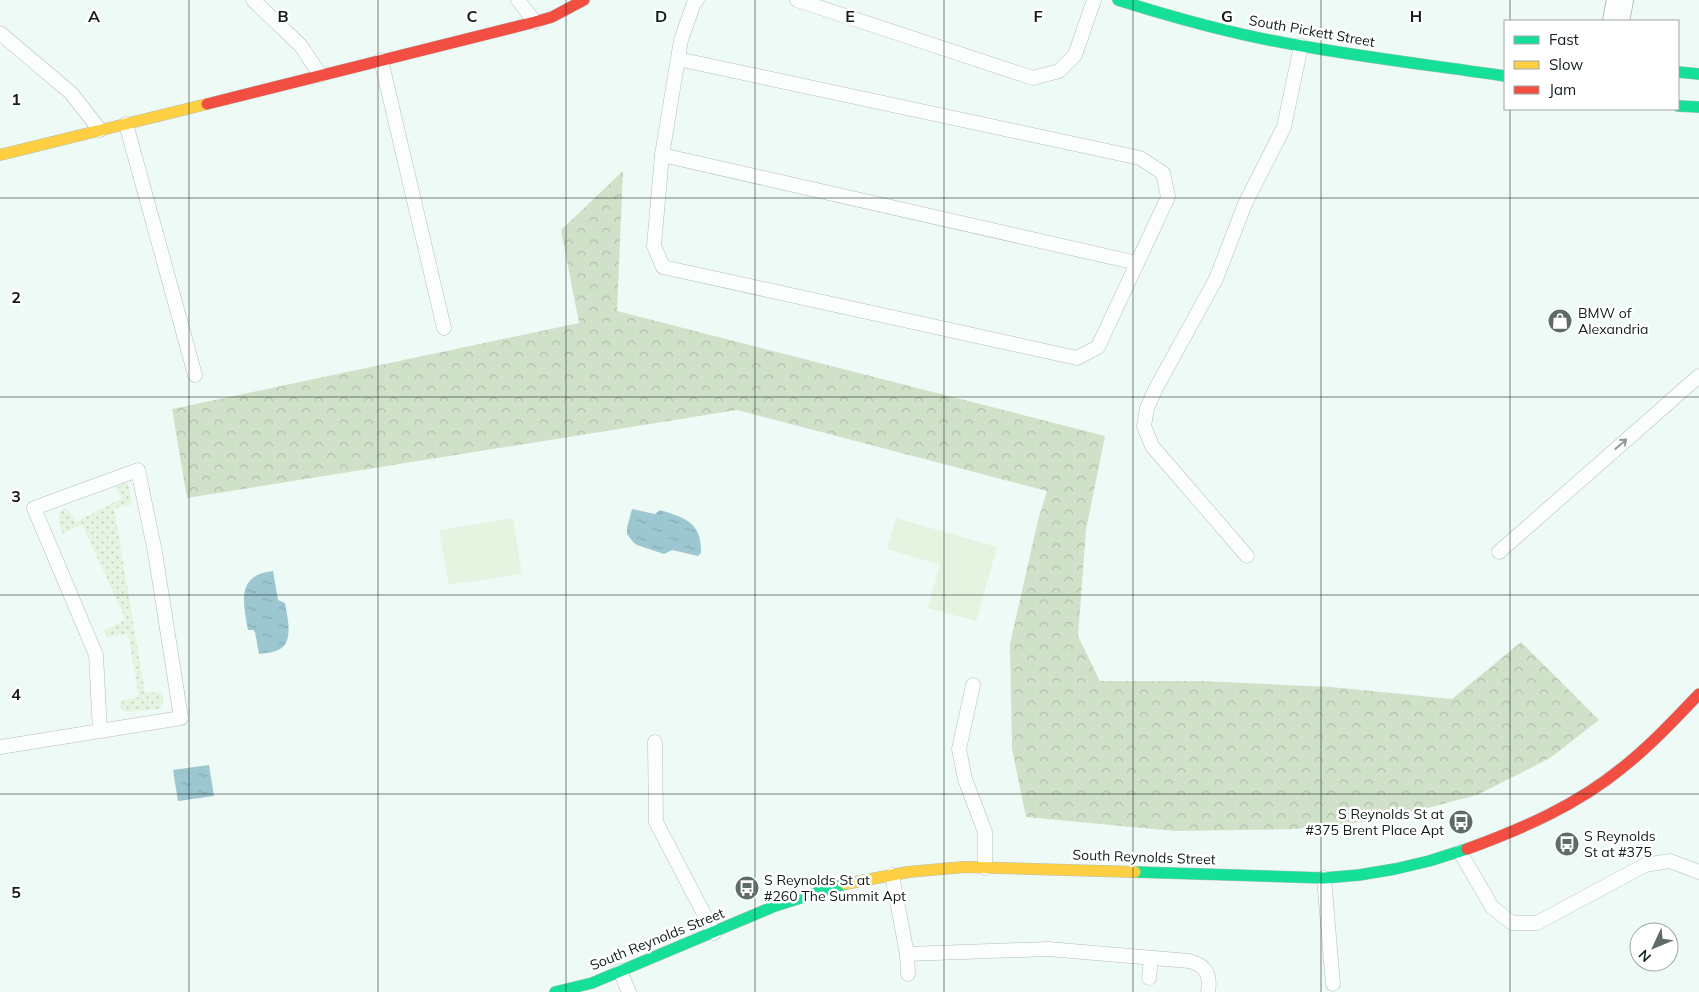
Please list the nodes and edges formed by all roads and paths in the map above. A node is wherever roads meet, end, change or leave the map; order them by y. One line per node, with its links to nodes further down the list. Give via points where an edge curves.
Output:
1 (253, 0): 17 (lane, via 302,46)
2 (518, 0): 10 (lane)
3 (584, 0): 10 (street)
4 (697, 0): 13 (lane, via 681,40)
5 (797, 0): 6 (lane, via 1033,78 1059,71 1075,55)
6 (1094, 0)
7 (1118, 0): 12 (street, South Pickett Street, via 1221,29)
8 (1620, 0): 9 (street)
9 (1616, 20)
10 (535, 22): 14 (street)
11 (0, 33): 22 (lane, via 71,93)
12 (1301, 46): 18 (street, South Pickett Street); 30 (lane, via 1284,127 1245,204 1216,279 1155,390 1144,426 1152,446)
13 (678, 59): 24 (lane); 25 (lane, via 1140,158 1163,173 1168,197)
14 (381, 60): 17 (street); 26 (lane)
15 (1679, 72): 16 (street)
16 (1699, 74)
17 (320, 75): 21 (street)
18 (1504, 76)
19 (1679, 106): 20 (street)
20 (1699, 107)
21 (126, 124): 22 (street); 27 (lane)
22 (100, 130): 23 (street)
23 (0, 155)
24 (662, 155): 25 (lane); 25 (lane, via 654,246 664,267 1077,358 1098,347)
25 (1138, 263)
26 (444, 328)
27 (195, 375)
28 (1699, 376): 29 (lane, one-way to 28)
29 (1499, 552)
30 (1247, 556)
31 (973, 685): 37 (lane, via 958,749 984,832)
32 (1699, 694): 36 (street, South Reynolds Street, via 1647,747 1593,790 1520,828)
33 (100, 731): 33 (lane, via 96,655 34,508 138,470 155,552 181,718); 35 (lane)
34 (655, 742): 41 (lane, via 656,822)
35 (0, 747)
36 (1460, 852): 38 (lane, via 1492,907 1512,923 1537,924 1645,865 1670,861); 40 (street, South Reynolds Street, via 1380,873)
37 (985, 868): 39 (street, South Reynolds Street, via 964,867); 40 (street, South Reynolds Street)
38 (1699, 872)
39 (892, 875): 41 (street, South Reynolds Street, via 841,885 775,906); 42 (lane)
40 (1324, 878): 47 (lane)
41 (714, 933): 44 (street, South Reynolds Street)
42 (907, 954): 43 (lane, via 1048,949); 45 (lane)
43 (1151, 958): 46 (lane); 50 (lane, via 1197,963 1208,974)
44 (620, 971): 48 (street, South Reynolds Street, via 592,983); 49 (lane)
45 (908, 974)
46 (1149, 978)
47 (1333, 984)
48 (555, 992)
49 (629, 992)
50 (1208, 992)

